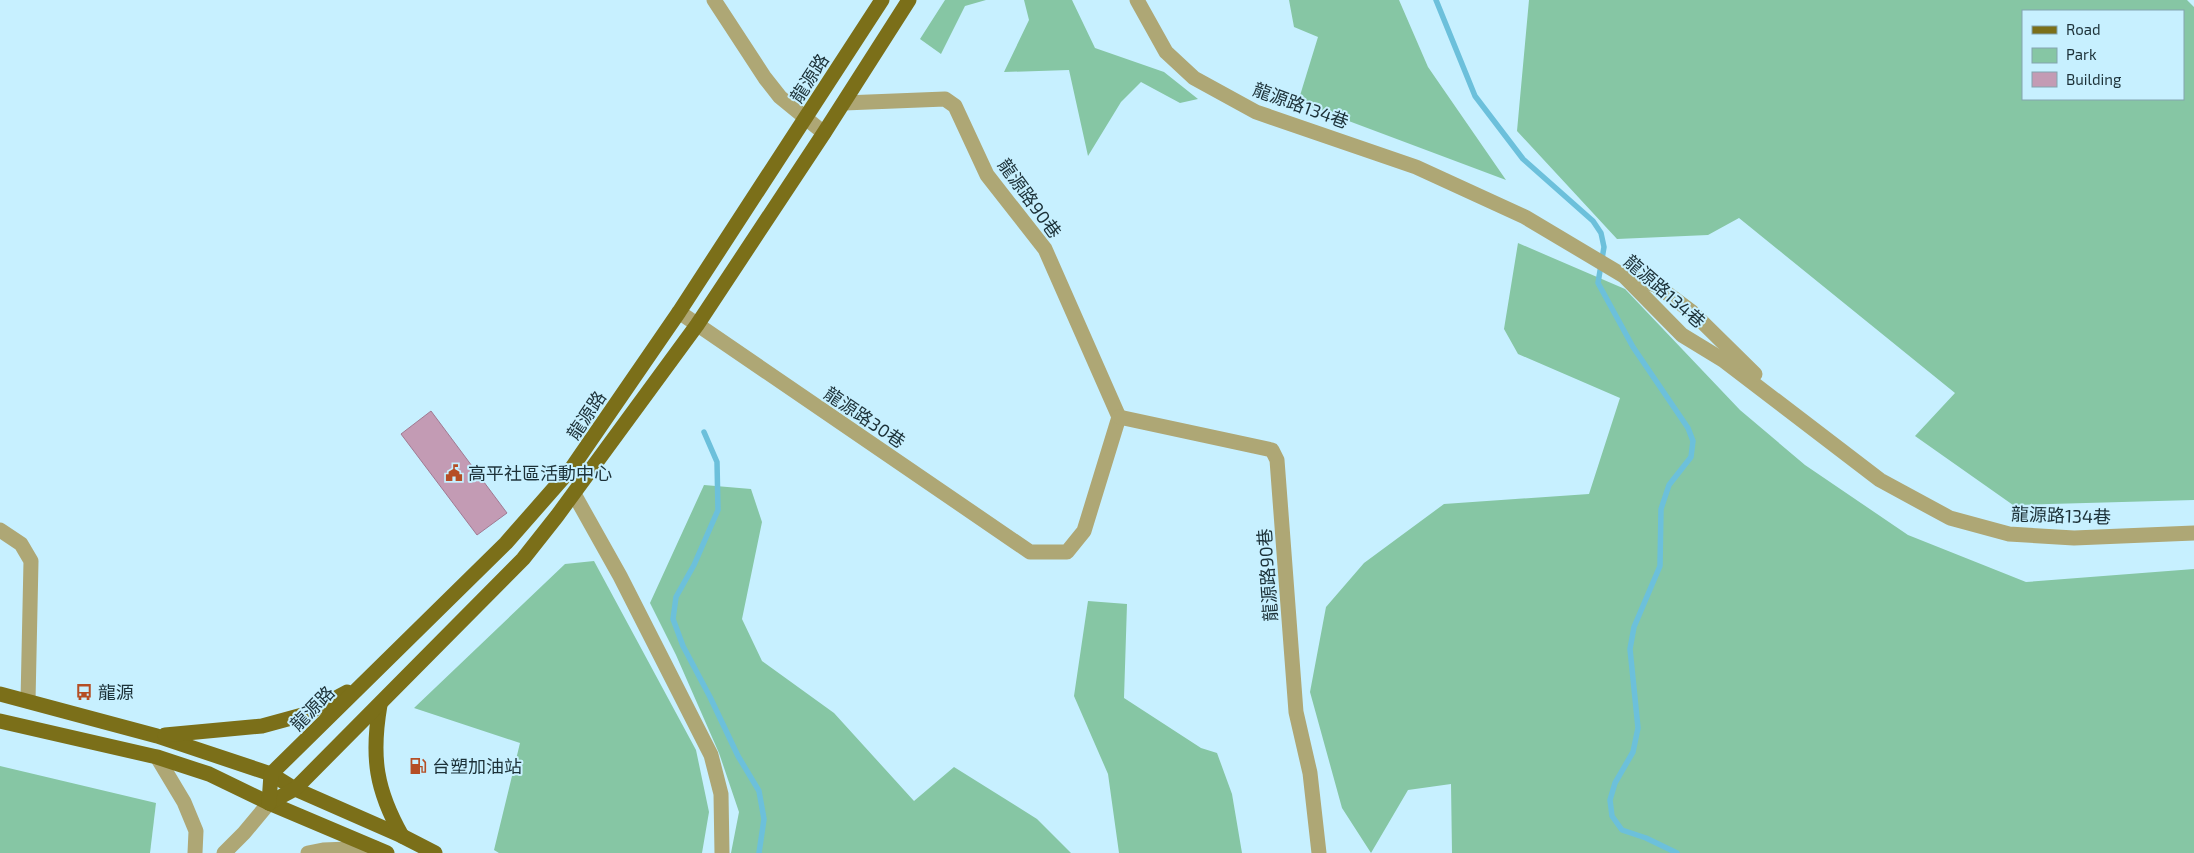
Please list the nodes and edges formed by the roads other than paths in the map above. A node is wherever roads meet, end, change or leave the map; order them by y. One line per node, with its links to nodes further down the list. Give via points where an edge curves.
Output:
1 (714, 0): 6 (street, via 765,78 780,97)
2 (882, 0): 6 (main road, 龍源路)
3 (909, 0): 5 (main road)
4 (1137, 0): 8 (street, 龍源路134巷, via 1166,52 1194,78 1256,112 1416,166 1525,217)
5 (844, 103): 7 (main road); 11 (street, 龍源路90巷, via 945,99 955,106 987,175 1045,249)
6 (806, 119): 7 (street); 9 (main road, 龍源路)
7 (824, 133): 10 (main road)
8 (1620, 273): 12 (street, 龍源路134巷, via 1682,335 1723,360); 12 (street, via 1656,285 1692,312)
9 (679, 312): 10 (street, 龍源路30巷); 16 (main road, 龍源路, via 572,469 506,543)
10 (697, 325): 11 (street, 龍源路30巷, via 1030,552 1067,552 1084,530); 13 (main road)
11 (1119, 417): 34 (street, 龍源路90巷, via 1272,450 1277,460 1296,712 1310,773)
12 (1799, 417): 15 (street, 龍源路134巷, via 1880,480 1950,518 2009,534 2055,537)
13 (574, 494): 19 (main road, via 523,559); 33 (street, via 712,756 721,794)
14 (0, 530): 18 (street, via 21,544 31,561)
15 (2194, 533)
16 (361, 684): 22 (main road, via 306,714 262,726); 24 (main road, 龍源路)
17 (0, 694): 18 (main road)
18 (28, 702): 21 (main road); 22 (main road)
19 (380, 705): 25 (main road); 27 (main road, via 375,730 378,779 388,811)
20 (0, 721): 21 (main road)
21 (23, 726): 23 (main road)
22 (157, 736): 24 (main road)
23 (157, 757): 26 (main road, via 209,774); 29 (street, via 184,802 196,831)
24 (272, 774): 25 (main road); 26 (main road)
25 (295, 789): 26 (main road); 27 (main road)
26 (269, 803): 28 (main road); 30 (street)
27 (402, 836): 32 (main road)
28 (381, 850): 31 (street)
29 (195, 853)
30 (224, 853)
31 (308, 853)
32 (435, 853)
33 (722, 853)
34 (1319, 853)

